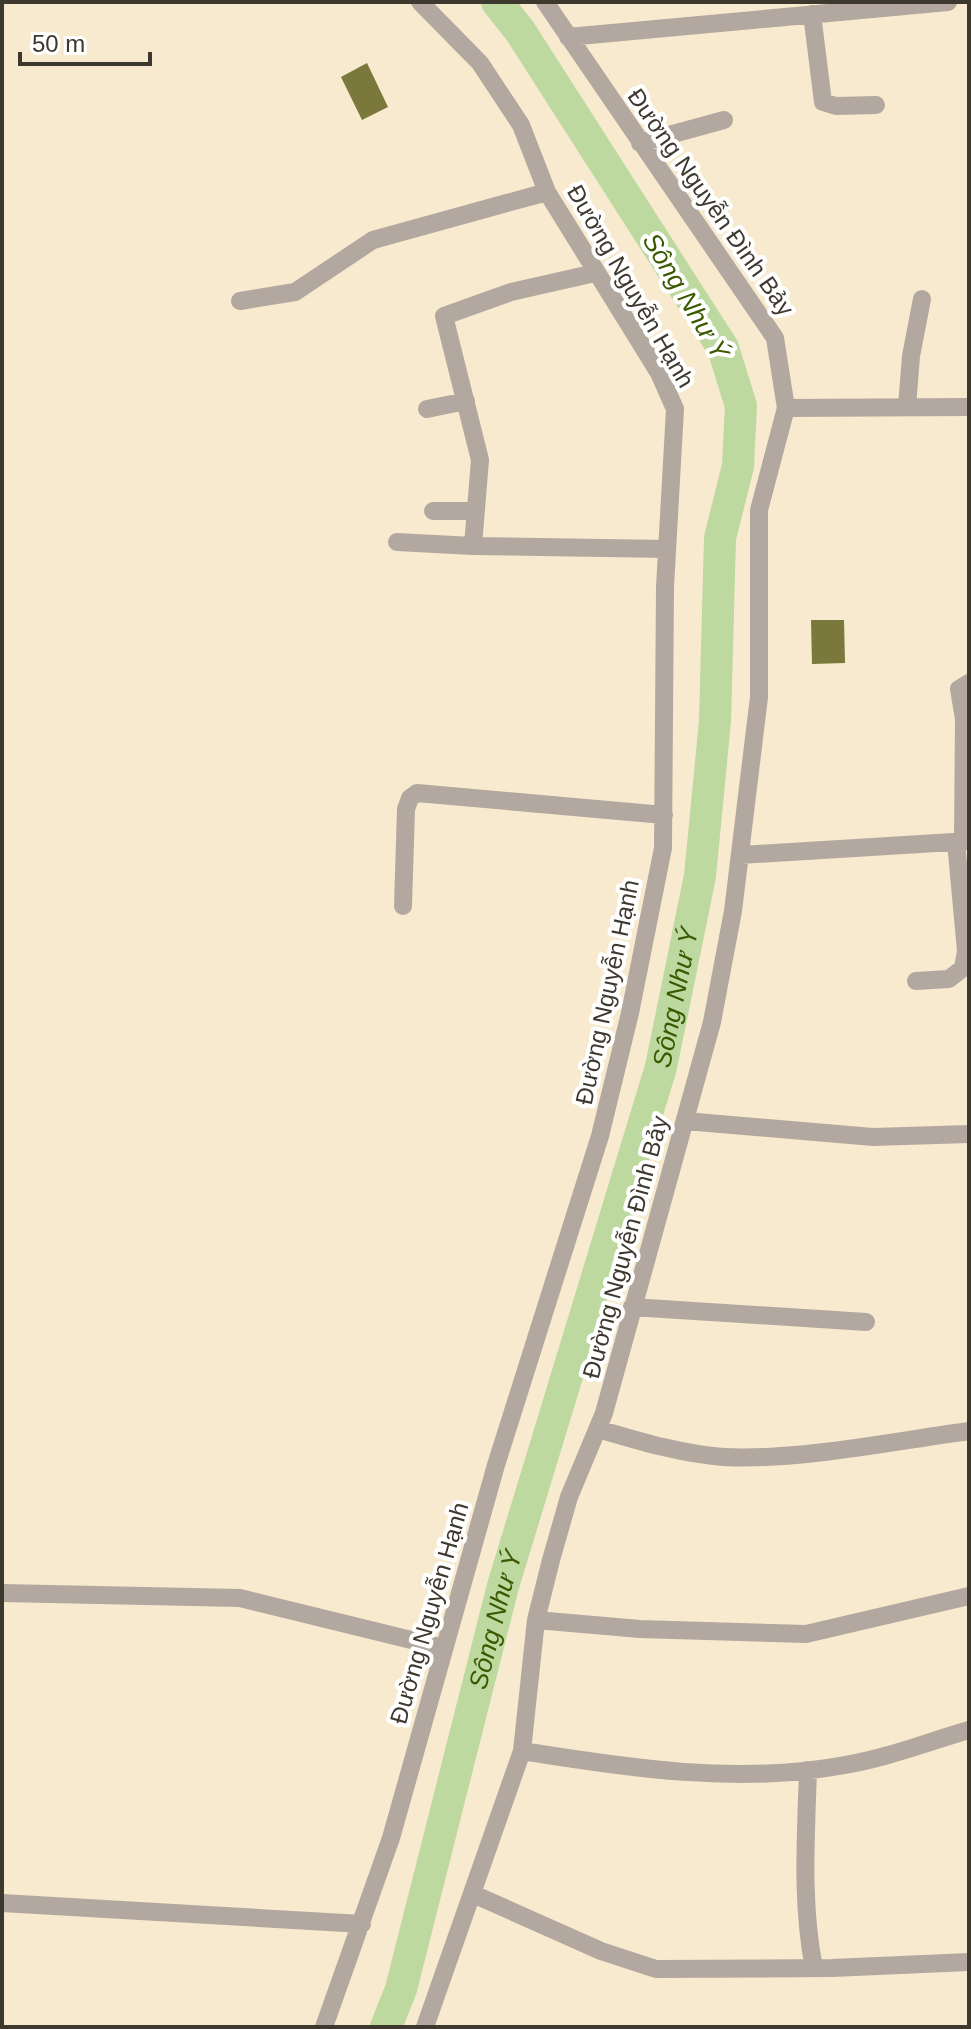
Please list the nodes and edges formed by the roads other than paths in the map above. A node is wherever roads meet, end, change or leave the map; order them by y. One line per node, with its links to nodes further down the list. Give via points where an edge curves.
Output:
1 (420, 2): 9 (street, Đường Nguyễn Hạnh, via 480,63 521,125)
2 (545, 2): 5 (street, Đường Nguyễn Đình Bảy)
3 (948, 2): 4 (street)
4 (812, 14): 5 (street); 6 (street, via 822,101)
5 (568, 37): 8 (street, Đường Nguyễn Đình Bảy)
6 (876, 105)
7 (724, 120): 8 (street)
8 (640, 143): 16 (street, Đường Nguyễn Đình Bảy, via 775,338)
9 (547, 192): 10 (street, Đường Nguyễn Hạnh); 12 (street, via 373,240 295,292)
10 (595, 273): 13 (street, via 511,292 444,316); 22 (street, Đường Nguyễn Hạnh, via 659,373 675,409)
11 (922, 299): 14 (street)
12 (240, 301)
13 (466, 401): 17 (street); 19 (street, via 480,460)
14 (907, 407): 15 (street); 16 (street)
15 (969, 407)
16 (786, 408): 26 (street, Đường Nguyễn Đình Bảy, via 759,510 759,697)
17 (427, 409)
18 (433, 511): 19 (street)
19 (476, 511): 21 (street)
20 (397, 542): 21 (street)
21 (473, 546): 22 (street)
22 (667, 549): 24 (street, Đường Nguyễn Hạnh)
23 (969, 683): 25 (street, via 959,689 964,719)
24 (664, 815): 27 (street, via 417,793 406,809); 38 (street, Đường Nguyễn Hạnh, via 663,848 636,985 600,1136)
25 (963, 841): 26 (street); 28 (street, via 963,968 949,979)
26 (741, 855): 29 (street, Đường Nguyễn Đình Bảy, via 712,1022)
27 (403, 906)
28 (916, 981)
29 (685, 1121): 30 (street, via 873,1137); 31 (street, Đường Nguyễn Đình Bảy)
30 (969, 1134)
31 (632, 1307): 32 (street); 33 (street, Đường Nguyễn Đình Bảy)
32 (866, 1322)
33 (598, 1429): 34 (street, via 725,1457); 37 (street, Đường Nguyễn Đình Bảy, via 569,1497)
34 (969, 1431)
35 (2, 1593): 38 (street, via 240,1598)
36 (969, 1596): 37 (street, via 806,1634)
37 (536, 1620): 40 (street, Đường Nguyễn Đình Bảy)
38 (444, 1648): 44 (street, Đường Nguyễn Hạnh)
39 (969, 1730): 41 (street, via 867,1761)
40 (522, 1751): 41 (street, via 726,1774); 42 (street, Đường Nguyễn Đình Bảy)
41 (808, 1770): 46 (street, via 806,1894)
42 (473, 1894): 46 (street, via 601,1951 656,1969); 48 (street, Đường Nguyễn Đình Bảy)
43 (2, 1903): 44 (street)
44 (362, 1924): 47 (street, Đường Nguyễn Hạnh)
45 (969, 1962): 46 (street)
46 (814, 1968)
47 (324, 2027)
48 (425, 2027)

